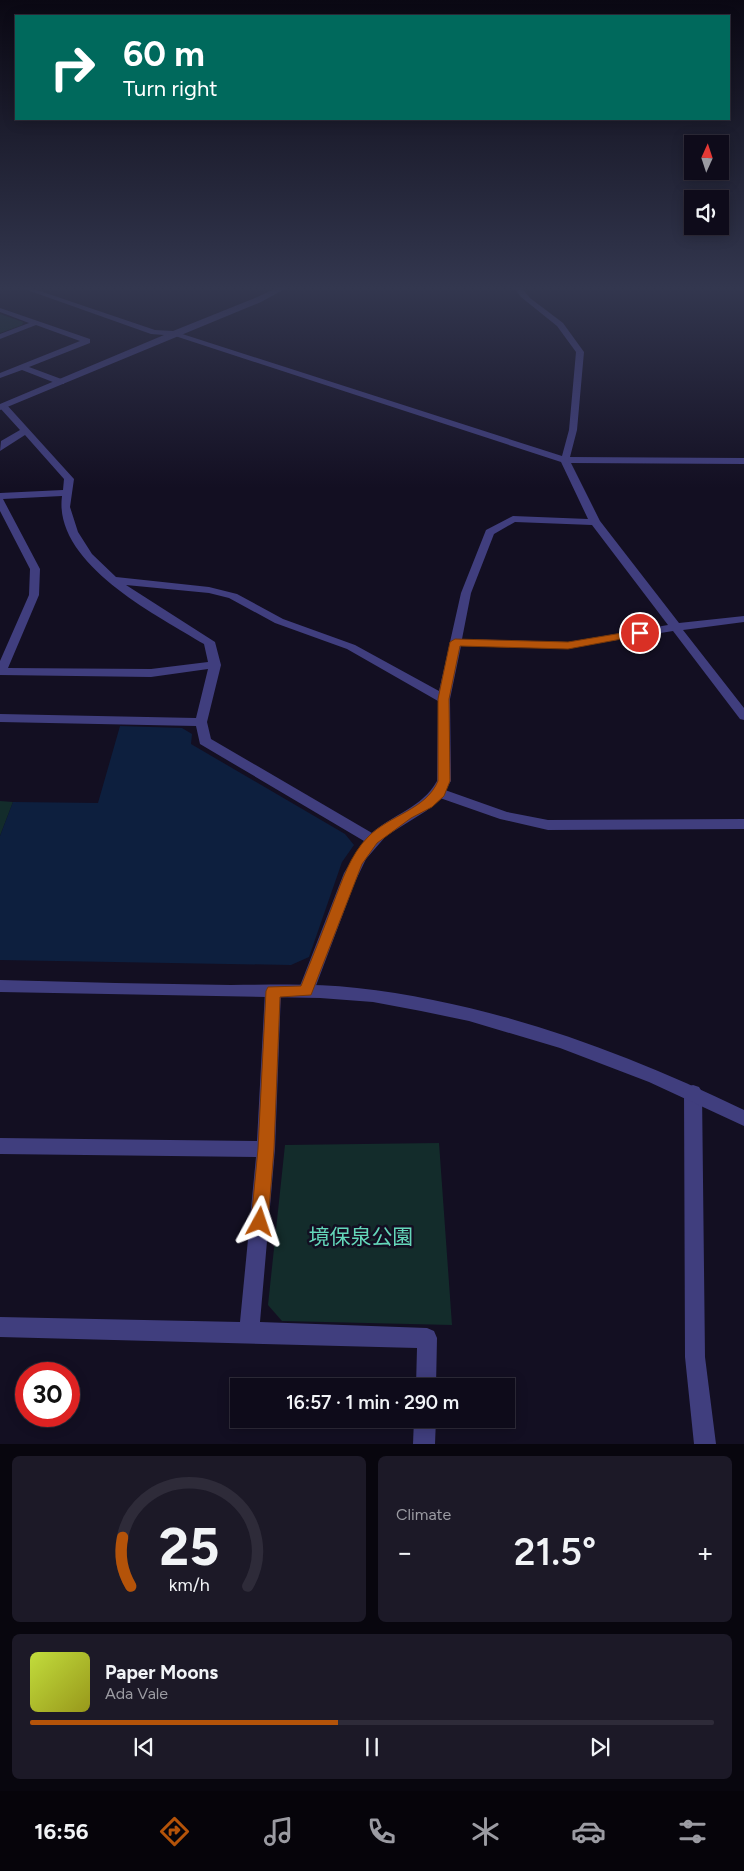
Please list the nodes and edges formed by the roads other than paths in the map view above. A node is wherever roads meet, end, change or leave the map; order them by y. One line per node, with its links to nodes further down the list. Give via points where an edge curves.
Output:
1 (56, 353): 5 (street)
2 (128, 353): 7 (street)
3 (233, 353): 11 (street)
4 (580, 353): 11 (street, via 573,430)
5 (21, 367): 6 (street); 7 (street)
6 (0, 376)
7 (61, 382): 8 (street)
8 (2, 407): 9 (street)
9 (26, 431): 10 (street); 13 (street, via 69,479)
10 (0, 448)
11 (564, 460): 12 (street); 16 (street)
12 (744, 461)
13 (64, 492): 14 (street); 17 (street, via 65,512 73,537)
14 (0, 496)
15 (0, 502): 21 (street, via 35,569 34,595 1,672 151,673)
16 (595, 522): 19 (street); 20 (street, via 513,519 490,532 466,593)
17 (110, 580): 21 (street, via 209,642); 22 (street, via 209,590 233,596 279,621 351,647)
18 (744, 619): 19 (street)
19 (676, 627): 20 (street, via 568,645); 23 (street)
20 (455, 642): 22 (street)
21 (215, 665): 25 (street)
22 (444, 699): 26 (street, via 444,781)
23 (744, 716)
24 (0, 718): 25 (street)
25 (201, 722): 28 (street, via 205,741)
26 (439, 793): 27 (street, via 505,816 548,825); 28 (street, via 428,804)
27 (744, 824)
28 (372, 840): 31 (street, via 356,863)
29 (0, 986): 30 (street)
30 (273, 991): 31 (street); 35 (street)
31 (306, 991): 32 (street, via 372,996 468,1014 592,1051)
32 (693, 1092): 33 (street); 41 (street, via 695,1357)
33 (744, 1118)
34 (0, 1146): 35 (street)
35 (266, 1149): 37 (street)
36 (0, 1327): 37 (street)
37 (249, 1332): 38 (street, via 427,1338)
38 (426, 1378)
39 (425, 1428): 40 (street)
40 (424, 1444)
41 (705, 1444)

